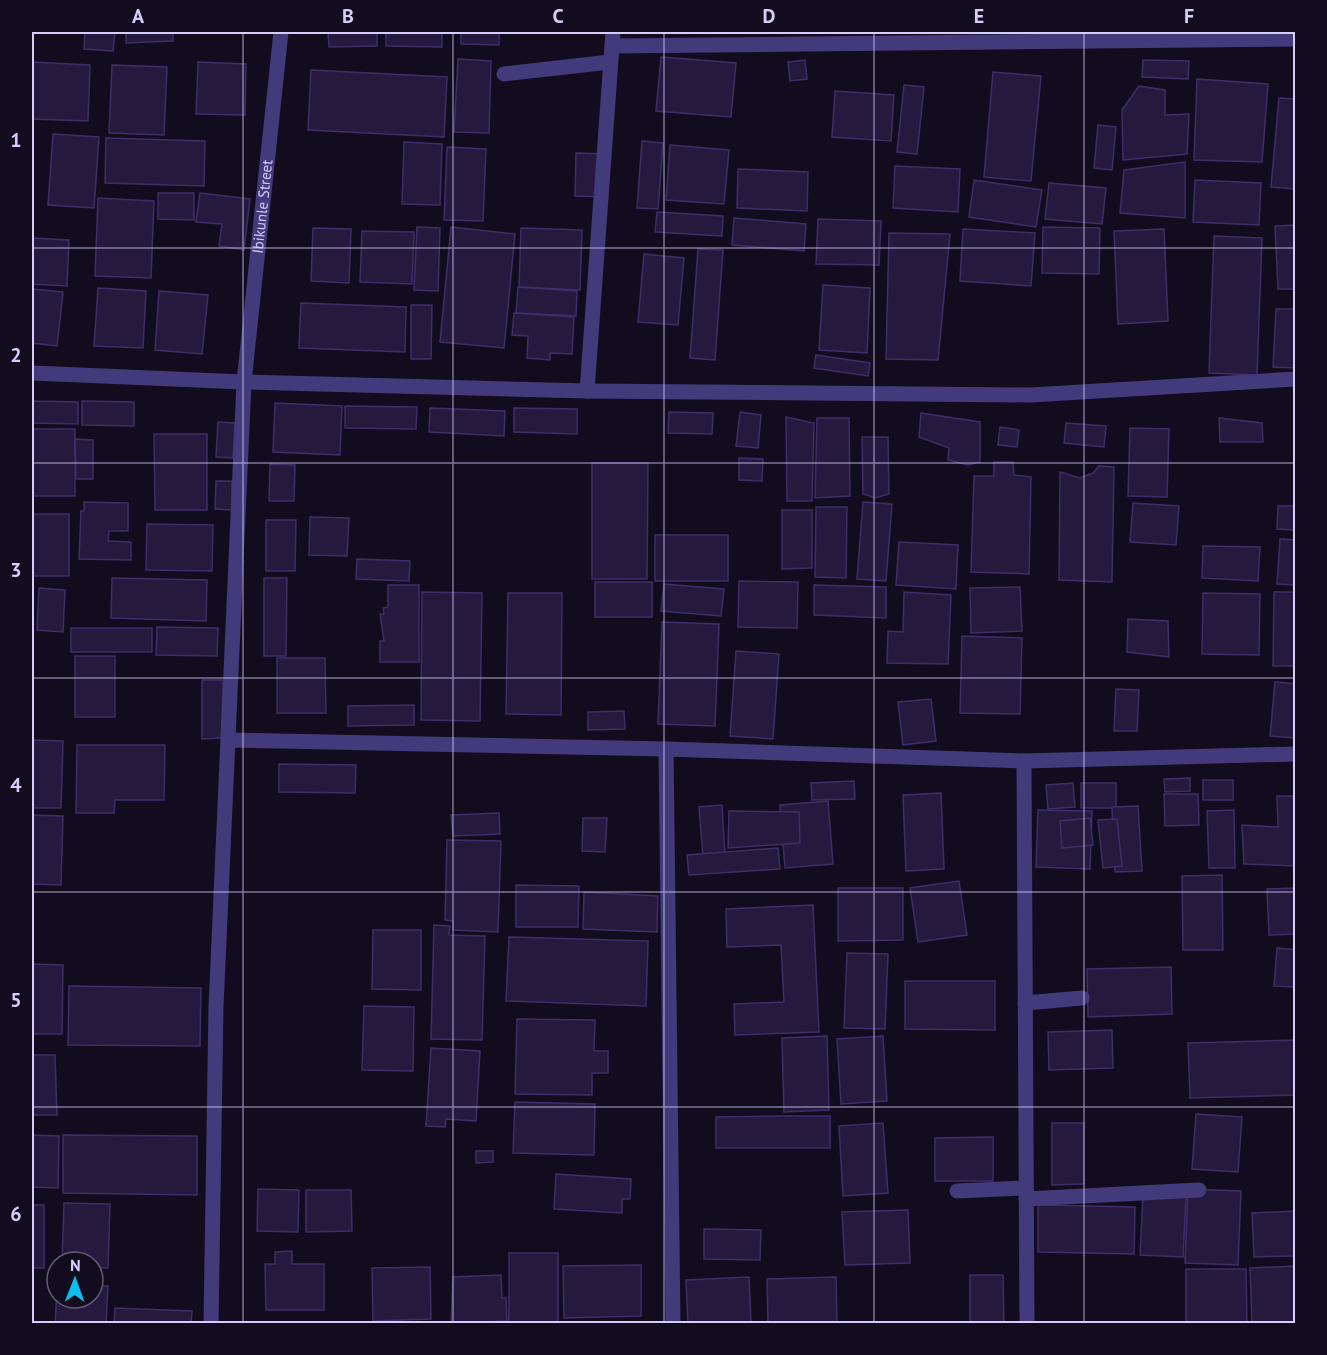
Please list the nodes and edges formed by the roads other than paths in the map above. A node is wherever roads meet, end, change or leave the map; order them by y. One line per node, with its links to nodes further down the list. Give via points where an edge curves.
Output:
1 (281, 32): 8 (street, Ibikunle Street)
2 (613, 39): 3 (street); 4 (street)
3 (1296, 39)
4 (610, 62): 5 (street); 9 (street)
5 (504, 74)
6 (32, 373): 8 (street)
7 (1296, 379): 9 (street, via 1031,395)
8 (244, 382): 9 (street); 10 (street, Ibikunle Street)
9 (587, 391)
10 (228, 740): 11 (street); 19 (street, Ibikunle Street, via 216,1007)
11 (666, 748): 13 (street); 20 (street)
12 (1296, 754): 13 (street)
13 (1024, 761): 15 (street)
14 (1082, 998): 15 (street)
15 (1025, 1003): 18 (street)
16 (1199, 1190): 18 (street)
17 (957, 1191): 18 (street)
18 (1026, 1194): 21 (street)
19 (212, 1323)
20 (674, 1323)
21 (1027, 1323)

